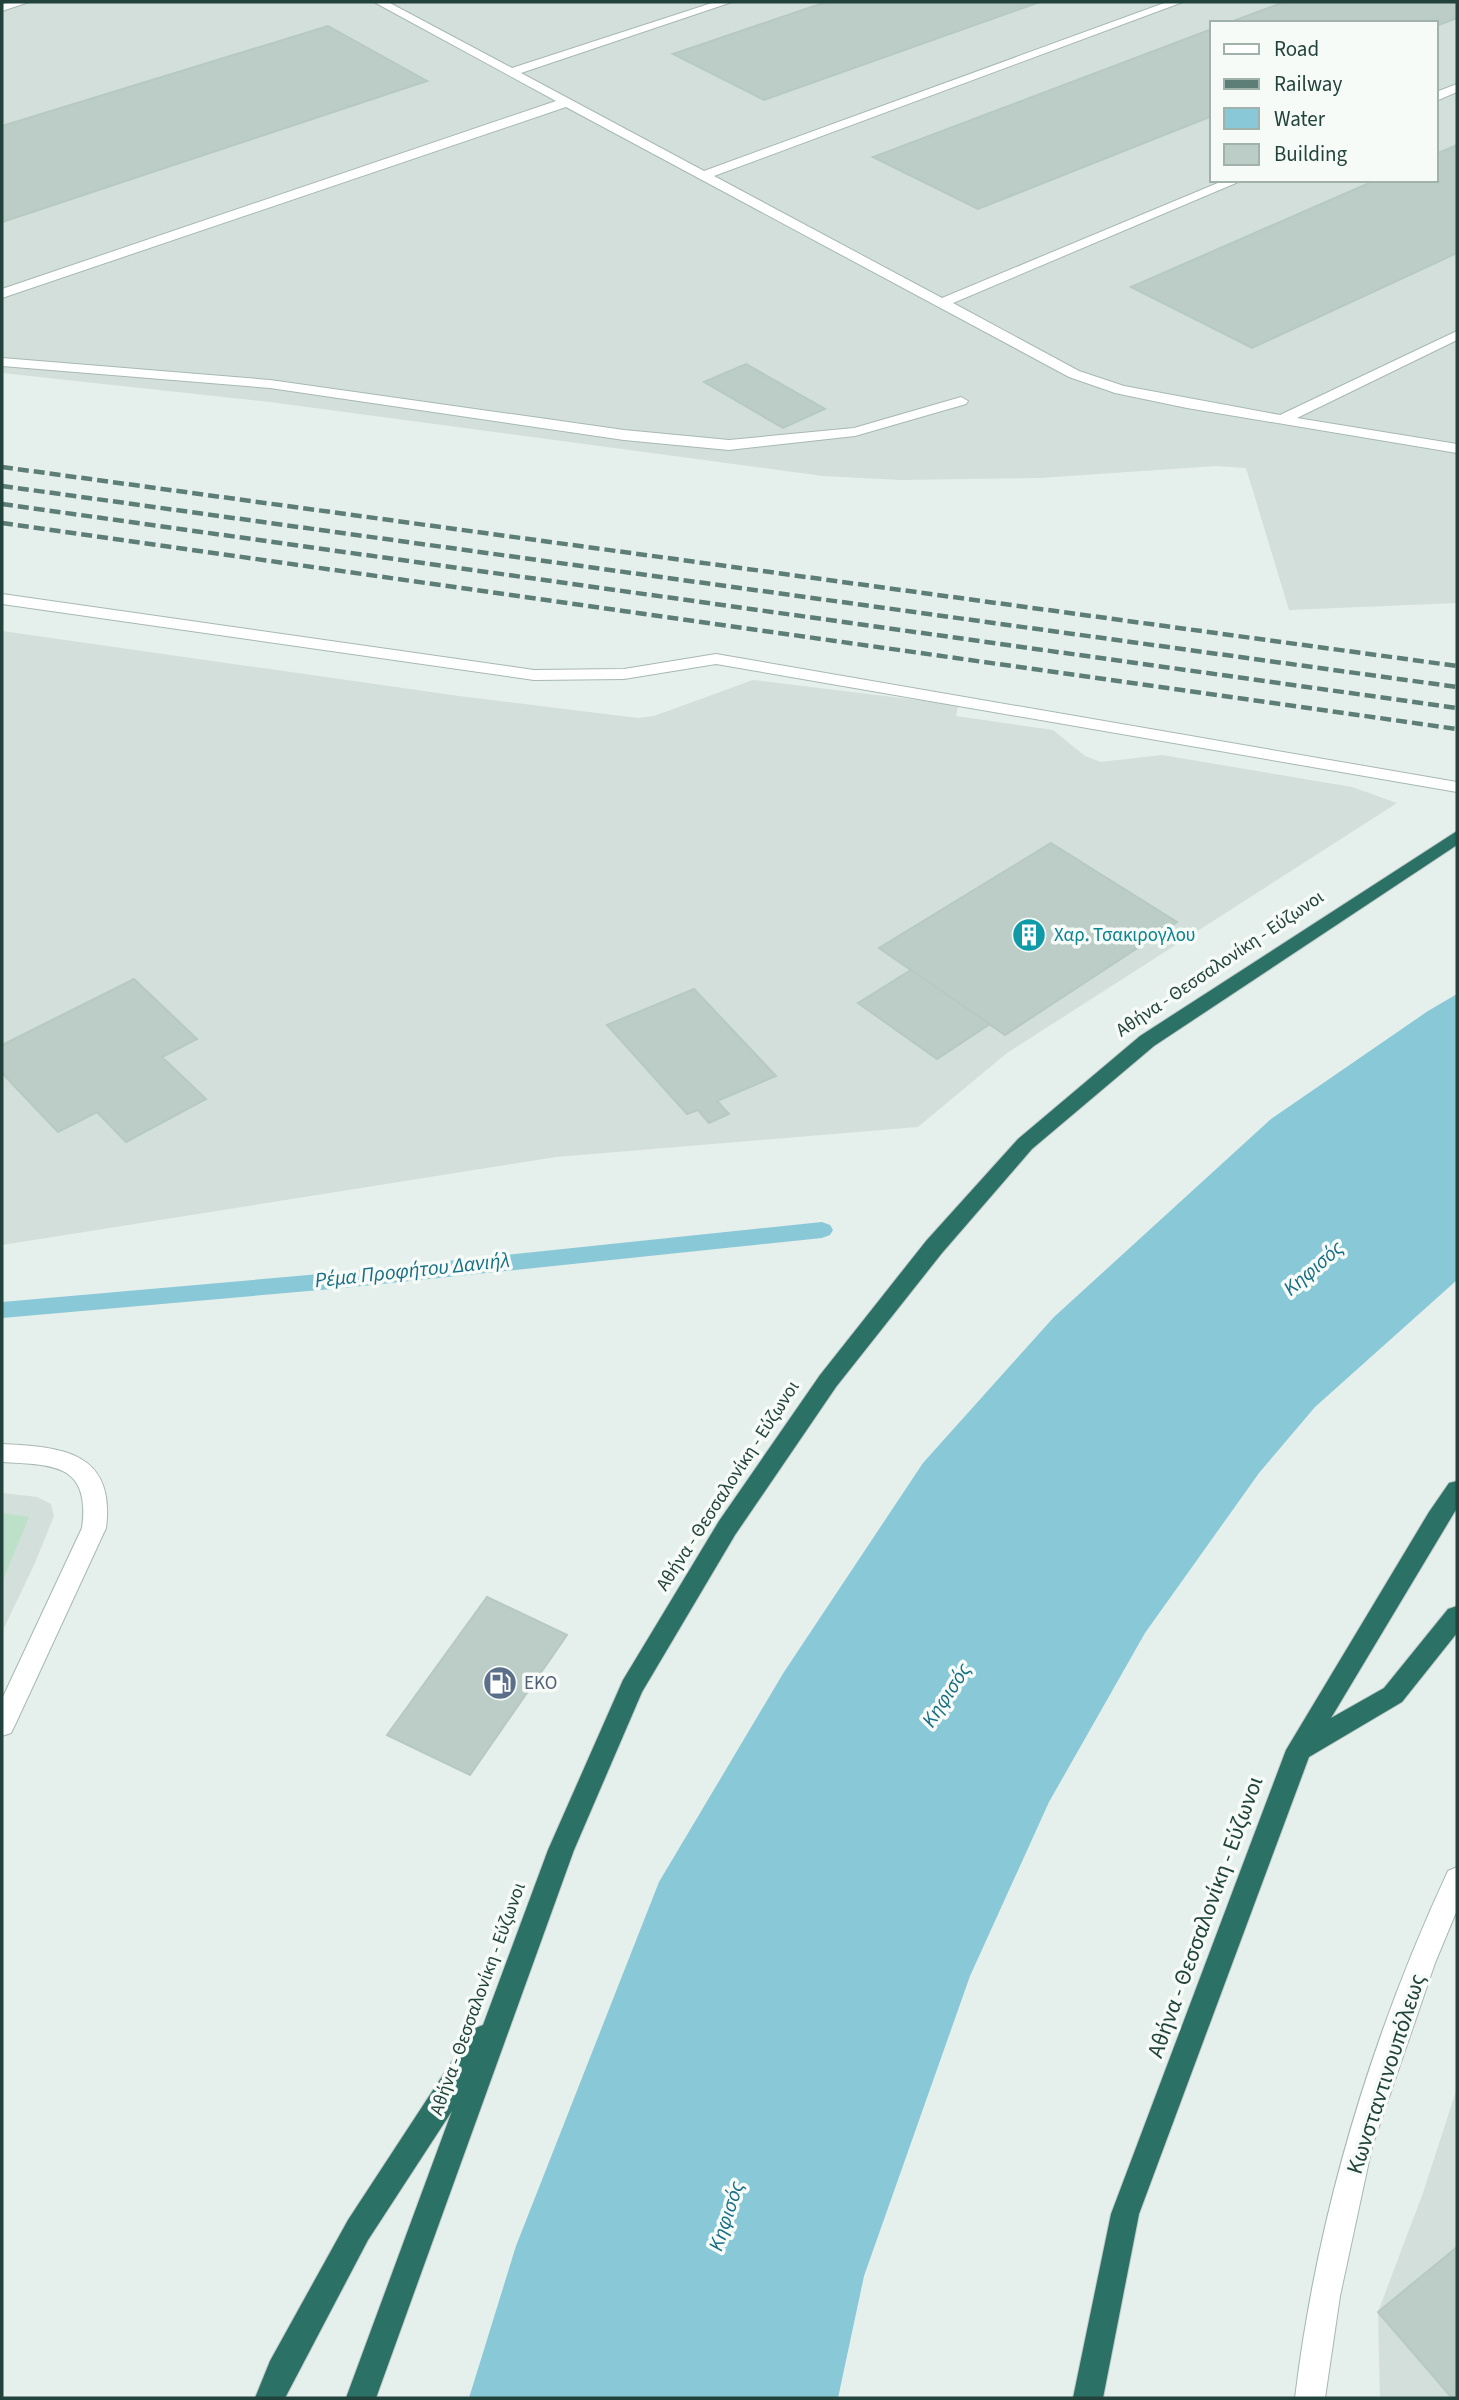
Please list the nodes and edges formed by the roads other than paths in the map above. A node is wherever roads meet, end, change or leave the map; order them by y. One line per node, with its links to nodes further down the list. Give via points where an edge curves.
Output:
1 (23, 2): 5 (street)
2 (380, 2): 6 (street)
3 (726, 2): 6 (street)
4 (1177, 2): 10 (street)
5 (2, 8)
6 (512, 72): 9 (street)
7 (1457, 88): 8 (street)
8 (1438, 96)
9 (567, 102): 10 (street); 12 (street)
10 (704, 176): 13 (street)
11 (1232, 182): 13 (street)
12 (2, 294)
13 (942, 303): 17 (street, via 1096,382)
14 (1457, 335): 17 (street)
15 (2, 362): 16 (street, via 270,384 624,435 729,445 855,432)
16 (961, 401)
17 (1281, 420): 18 (street)
18 (1457, 449)
19 (2, 600): 20 (street, via 534,675 624,674 716,659)
20 (1457, 787)
21 (1457, 837): 28 (highway, Αθήνα - Θεσσαλονίκη - Εύζωνοι, via 1147,1041 1025,1144 934,1247 828,1381 743,1504 632,1687 561,1850)
22 (2, 1453): 25 (street, via 59,1457 93,1486 98,1508 94,1528)
23 (1457, 1490): 26 (highway, Αθήνα - Θεσσαλονίκη - Εύζωνοι)
24 (1457, 1616): 26 (highway, via 1394,1695)
25 (2, 1725)
26 (1299, 1750): 31 (highway, Αθήνα - Θεσσαλονίκη - Εύζωνοι, via 1125,2214)
27 (1457, 1879): 32 (street, Κωνσταντινουπόλεως, via 1422,1963 1358,2147 1325,2296)
28 (503, 2007): 29 (highway, via 358,2230); 30 (highway, Αθήνα - Θεσσαλονίκη - Εύζωνοι)
29 (270, 2398)
30 (361, 2398)
31 (1088, 2398)
32 (1310, 2398)

